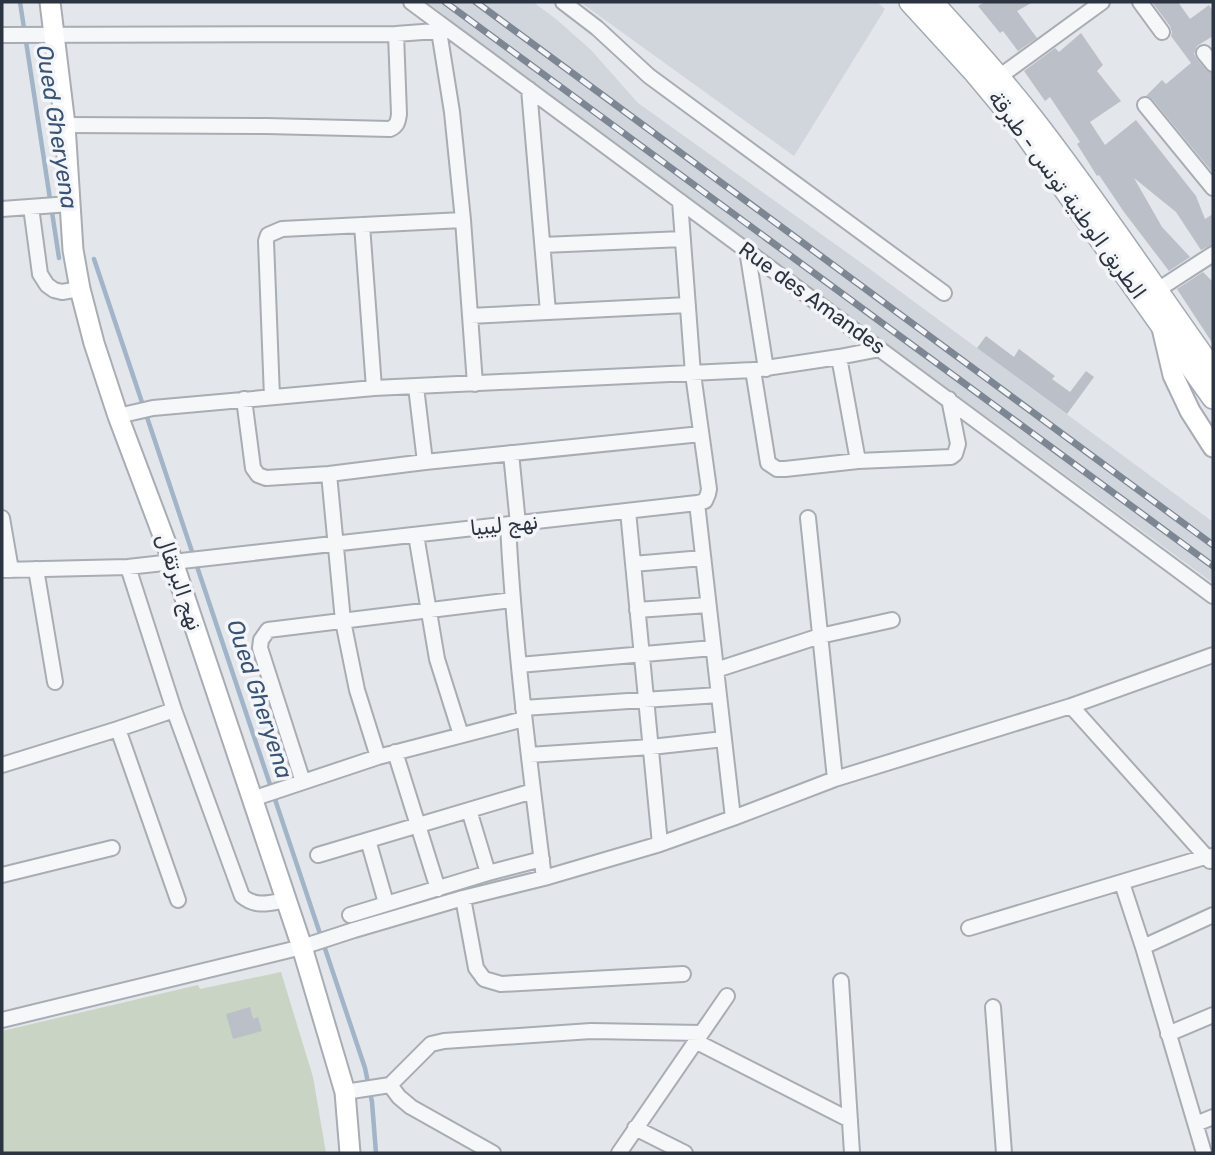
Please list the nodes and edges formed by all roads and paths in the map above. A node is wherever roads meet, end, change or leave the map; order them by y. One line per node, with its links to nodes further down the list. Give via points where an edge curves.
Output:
1 (50, 2): 12 (street, نهج البرتقال)
2 (411, 2): 8 (street, Rue des Amandes)
3 (563, 2): 30 (street, via 649,76)
4 (910, 2): 34 (main road, الطريق الوطنية تونس - طبرقة, via 1021,128)
5 (932, 2): 13 (main road, الطريق الوطنية تونس - طبرقة)
6 (1102, 2): 13 (street)
7 (1140, 2): 9 (street)
8 (444, 30): 10 (street); 14 (street, Rue des Amandes); 22 (street)
9 (1162, 32)
10 (396, 34): 12 (street); 16 (street, via 399,114 396,126 390,129)
11 (2, 35): 12 (street)
12 (50, 35): 16 (street, نهج البرتقال)
13 (999, 77): 29 (main road, الطريق الوطنية تونس - طبرقة)
14 (528, 89): 18 (street, Rue des Amandes); 25 (street)
15 (1144, 105): 17 (street)
16 (65, 125): 19 (street, نهج البرتقال)
17 (1213, 188)
18 (680, 201): 24 (street); 26 (street, Rue des Amandes)
19 (68, 204): 20 (street); 28 (street, نهج البرتقال)
20 (38, 207): 21 (street); 28 (street, via 40,274 54,290)
21 (2, 209)
22 (463, 220): 23 (street); 33 (street)
23 (362, 225): 44 (street); 45 (street, via 282,229 268,235)
24 (683, 239): 25 (street); 31 (street)
25 (542, 244): 32 (street)
26 (747, 250): 36 (street, Rue des Amandes); 39 (street)
27 (1213, 254): 29 (street)
28 (80, 289): 49 (street, نهج البرتقال, via 93,343)
29 (1156, 291): 35 (main road, الطريق الوطنية تونس - طبرقة)
30 (944, 293)
31 (688, 305): 32 (street); 41 (street)
32 (548, 312): 33 (street)
33 (470, 316): 42 (street)
34 (1161, 324): 46 (main road, الطريق الوطنية تونس - طبرقة); 51 (street, via 1173,376)
35 (1183, 328): 38 (street); 40 (main road, الطريق الوطنية تونس - طبرقة)
36 (880, 349): 37 (street); 48 (street, Rue des Amandes)
37 (839, 357): 39 (street); 53 (street)
38 (1213, 357)
39 (759, 369): 41 (street); 53 (street, via 771,466 785,469)
40 (1213, 370)
41 (693, 374): 42 (street); 50 (street)
42 (474, 384): 43 (street)
43 (416, 387): 44 (street); 54 (street)
44 (374, 388): 45 (street)
45 (272, 397): 47 (street)
46 (1213, 398)
47 (244, 399): 49 (street); 55 (street, via 253,468 258,475)
48 (948, 399): 53 (street, via 958,444 951,457); 69 (street, Rue des Amandes)
49 (127, 414): 64 (street, نهج البرتقال)
50 (701, 434): 52 (street); 56 (street, via 708,494 705,501)
51 (1213, 447)
52 (512, 453): 54 (street); 60 (street)
53 (858, 461)
54 (425, 462): 55 (street)
55 (329, 474): 62 (street)
56 (697, 503): 57 (street, نهج ليبيا); 63 (street)
57 (628, 511): 60 (street, نهج ليبيا); 65 (street)
58 (2, 518): 68 (street)
59 (808, 518): 76 (street)
60 (513, 524): 61 (street, نهج ليبيا); 70 (street)
61 (416, 535): 62 (street, نهج ليبيا); 73 (street)
62 (335, 543): 64 (street, نهج ليبيا); 75 (street)
63 (703, 558): 65 (street); 71 (street)
64 (178, 561): 66 (street, نهج ليبيا); 99 (street, نهج البرتقال)
65 (633, 564): 72 (street)
66 (128, 567): 67 (street, نهج ليبيا); 86 (street)
67 (36, 569): 68 (street, نهج ليبيا); 82 (street)
68 (6, 570)
69 (1213, 596)
70 (512, 600): 73 (street); 80 (street)
71 (708, 605): 72 (street); 77 (street)
72 (637, 610): 78 (street)
73 (429, 611): 75 (street); 89 (street)
74 (892, 620): 76 (street)
75 (343, 621): 94 (street, via 357,690); 97 (street, via 268,631 261,640)
76 (820, 636): 81 (street); 96 (street)
77 (713, 648): 78 (street); 81 (street)
78 (642, 654): 80 (street); 84 (street)
79 (1213, 655): 85 (street)
80 (519, 665): 87 (street)
81 (716, 670): 83 (street)
82 (55, 682)
83 (719, 695): 84 (street); 90 (street)
84 (646, 699): 87 (street); 91 (street)
85 (1071, 706): 96 (street); 108 (street)
86 (174, 709): 88 (street); 116 (street, via 242,896 258,905)
87 (524, 713): 89 (street); 93 (street)
88 (118, 729): 95 (street); 115 (street)
89 (461, 735): 92 (street)
90 (724, 739): 91 (street); 101 (street)
91 (651, 747): 93 (street); 104 (street)
92 (395, 752): 94 (street); 102 (street)
93 (529, 755): 98 (street)
94 (378, 757): 97 (street)
95 (2, 765)
96 (835, 779): 101 (street)
97 (298, 783): 99 (street)
98 (533, 791): 100 (street); 107 (street)
99 (258, 797): 116 (street, نهج البرتقال)
100 (469, 810): 102 (street); 109 (street)
101 (733, 818): 104 (street)
102 (418, 826): 103 (street); 113 (street)
103 (368, 840): 106 (street); 117 (street)
104 (660, 844): 111 (street)
105 (112, 848): 110 (street)
106 (318, 855)
107 (542, 859): 109 (street); 111 (street)
108 (1211, 859): 112 (street)
109 (488, 873): 113 (street)
110 (2, 875)
111 (544, 878): 114 (street)
112 (1122, 883): 120 (street); 122 (street)
113 (438, 889): 117 (street)
114 (463, 898): 121 (street); 123 (street, via 476,968 484,979 501,984)
115 (178, 900)
116 (286, 900): 121 (street, نهج البرتقال)
117 (386, 903): 118 (street)
118 (350, 915)
119 (1213, 915): 122 (street)
120 (969, 928)
121 (308, 946): 128 (street); 132 (street, نهج البرتقال)
122 (1143, 947): 129 (street)
123 (683, 974)
124 (841, 981): 134 (street)
125 (727, 996): 130 (street)
126 (992, 1007): 142 (street)
127 (1213, 1015): 129 (street)
128 (2, 1020)
129 (1168, 1034): 135 (street)
130 (698, 1037): 131 (street, via 592,1031 444,1041 431,1044); 134 (street); 136 (street)
131 (388, 1085): 132 (street); 138 (street, via 411,1107)
132 (352, 1091): 137 (street, نهج البرتقال)
133 (1213, 1117): 135 (street)
134 (850, 1120): 141 (street)
135 (1196, 1124): 143 (street)
136 (635, 1128): 139 (street); 140 (street)
137 (350, 1153)
138 (494, 1153)
139 (619, 1153)
140 (685, 1153)
141 (852, 1153)
142 (1004, 1153)
143 (1204, 1153)

